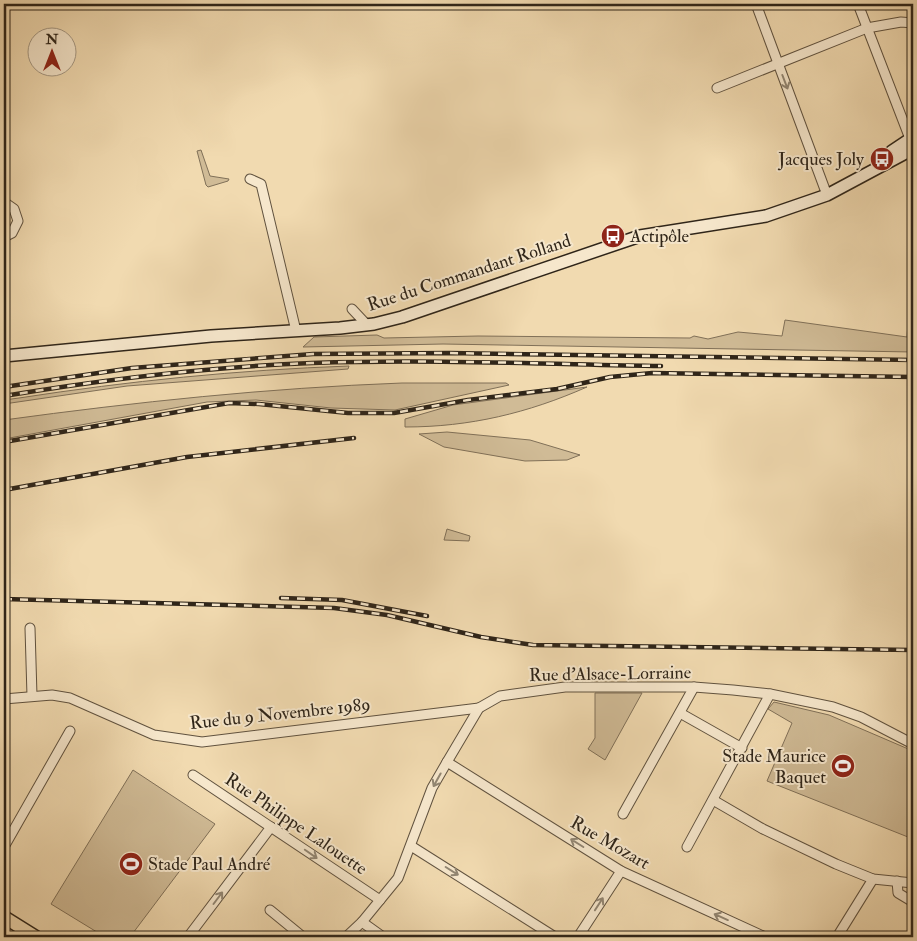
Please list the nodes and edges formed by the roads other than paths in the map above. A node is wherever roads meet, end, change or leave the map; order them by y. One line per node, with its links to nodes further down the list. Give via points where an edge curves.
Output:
1 (756, 4): 5 (street)
2 (858, 4): 4 (street)
3 (913, 23): 4 (street)
4 (867, 28): 5 (street); 7 (street)
5 (778, 62): 6 (street); 9 (street, one-way to 9)
6 (717, 88)
7 (912, 142): 9 (street, Rue du Commandant Rolland, via 884,163)
8 (250, 179): 14 (street, via 261,184)
9 (828, 195): 13 (street, Rue du Commandant Rolland, via 766,216 640,236 402,317)
10 (4, 202): 11 (street, via 14,209 18,221 12,233)
11 (4, 237)
12 (352, 310): 13 (street)
13 (368, 325): 14 (street, Rue du Commandant Rolland)
14 (296, 331): 15 (street, Rue du Commandant Rolland)
15 (4, 356)
16 (30, 628): 19 (street)
17 (694, 688): 18 (street, Rue d'Alsace-Lorraine); 21 (street, Rue d'Alsace-Lorraine, via 537,689 500,696); 22 (street)
18 (770, 694): 24 (street, Rue d'Alsace-Lorraine, via 833,707); 25 (street)
19 (32, 696): 20 (street, Rue du 9 Novembre 1989); 21 (street, Rue du 9 Novembre 1989, via 70,698 154,735 202,742)
20 (4, 699)
21 (479, 708): 26 (street)
22 (680, 713): 25 (street); 29 (street)
23 (70, 731): 32 (street)
24 (913, 744)
25 (742, 748): 28 (street)
26 (447, 762): 31 (street, one-way to 31, via 432,788); 34 (street, Rue Mozart, one-way to 26)
27 (193, 775): 30 (street, Rue Philippe Lalouette)
28 (714, 800): 33 (street); 35 (street, via 808,852)
29 (623, 814)
30 (271, 827): 38 (street, Rue Philippe Lalouette, one-way to 38); 44 (street, one-way to 30)
31 (410, 846): 38 (street, via 398,878); 48 (street, one-way to 48)
32 (4, 847)
33 (687, 847)
34 (621, 870): 49 (street, one-way to 34); 50 (street, Rue Mozart, one-way to 34)
35 (873, 879): 36 (street); 51 (street)
36 (897, 881): 37 (street); 39 (street, via 898,893)
37 (913, 883)
38 (380, 900): 42 (street)
39 (913, 902)
40 (270, 910): 45 (street)
41 (4, 917): 43 (main road)
42 (362, 922): 46 (street); 47 (street)
43 (27, 935)
44 (188, 937)
45 (303, 937)
46 (346, 937)
47 (383, 937)
48 (555, 937)
49 (578, 937)
50 (765, 937)
51 (838, 937)

